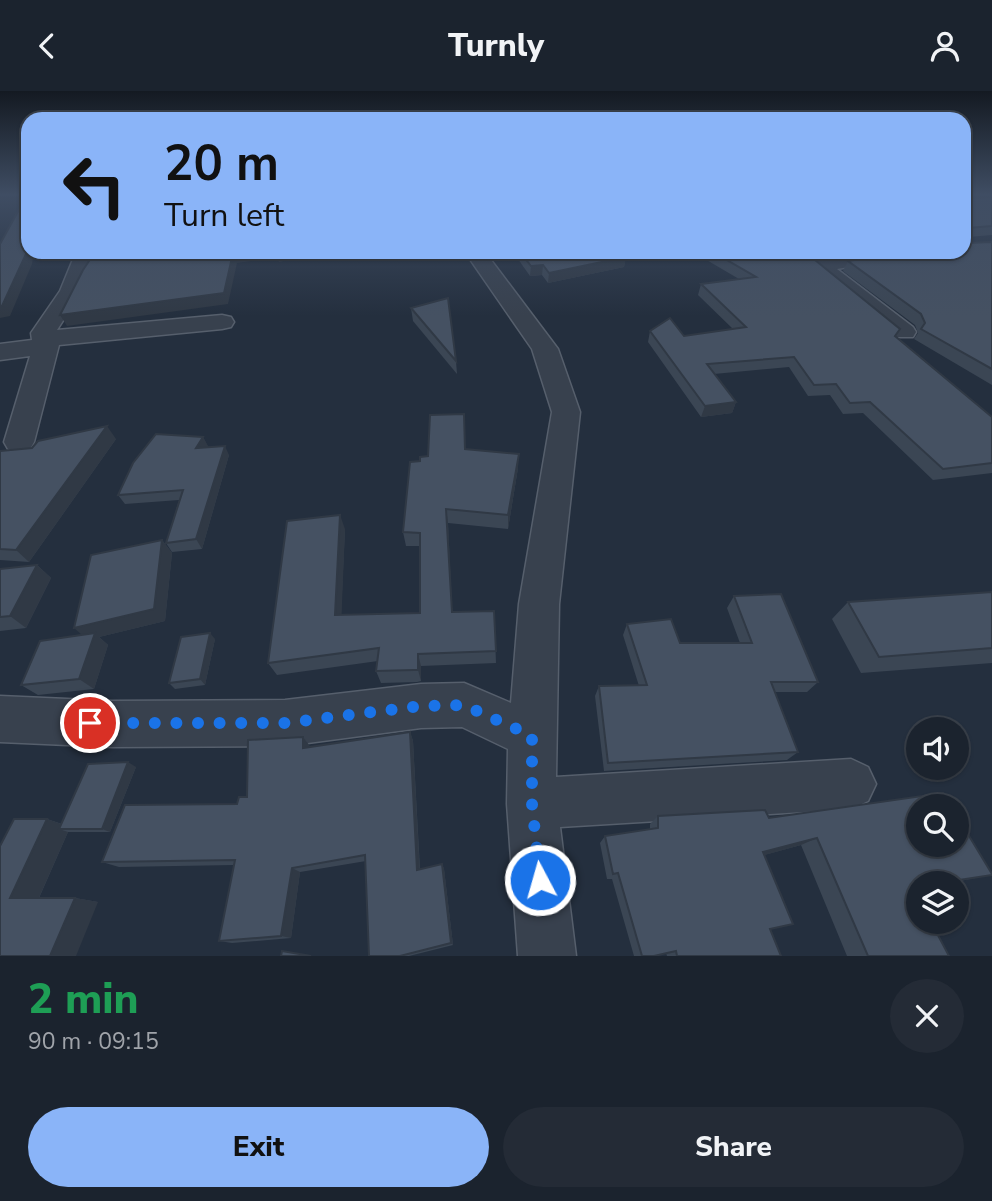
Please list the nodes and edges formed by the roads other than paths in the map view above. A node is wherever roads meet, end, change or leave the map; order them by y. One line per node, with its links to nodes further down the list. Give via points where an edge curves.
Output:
1 (83, 259): 6 (street, via 71,291 43,333)
2 (480, 259): 10 (street, via 544,349 566,412 538,604)
3 (831, 259): 5 (street, via 811,261)
4 (222, 322): 6 (street)
5 (904, 332)
6 (46, 343): 7 (street); 8 (street)
7 (0, 352)
8 (19, 442)
9 (0, 719): 10 (street, via 285,723 464,705)
10 (532, 736): 12 (street)
11 (851, 784): 12 (street)
12 (532, 804): 13 (street)
13 (547, 956)

